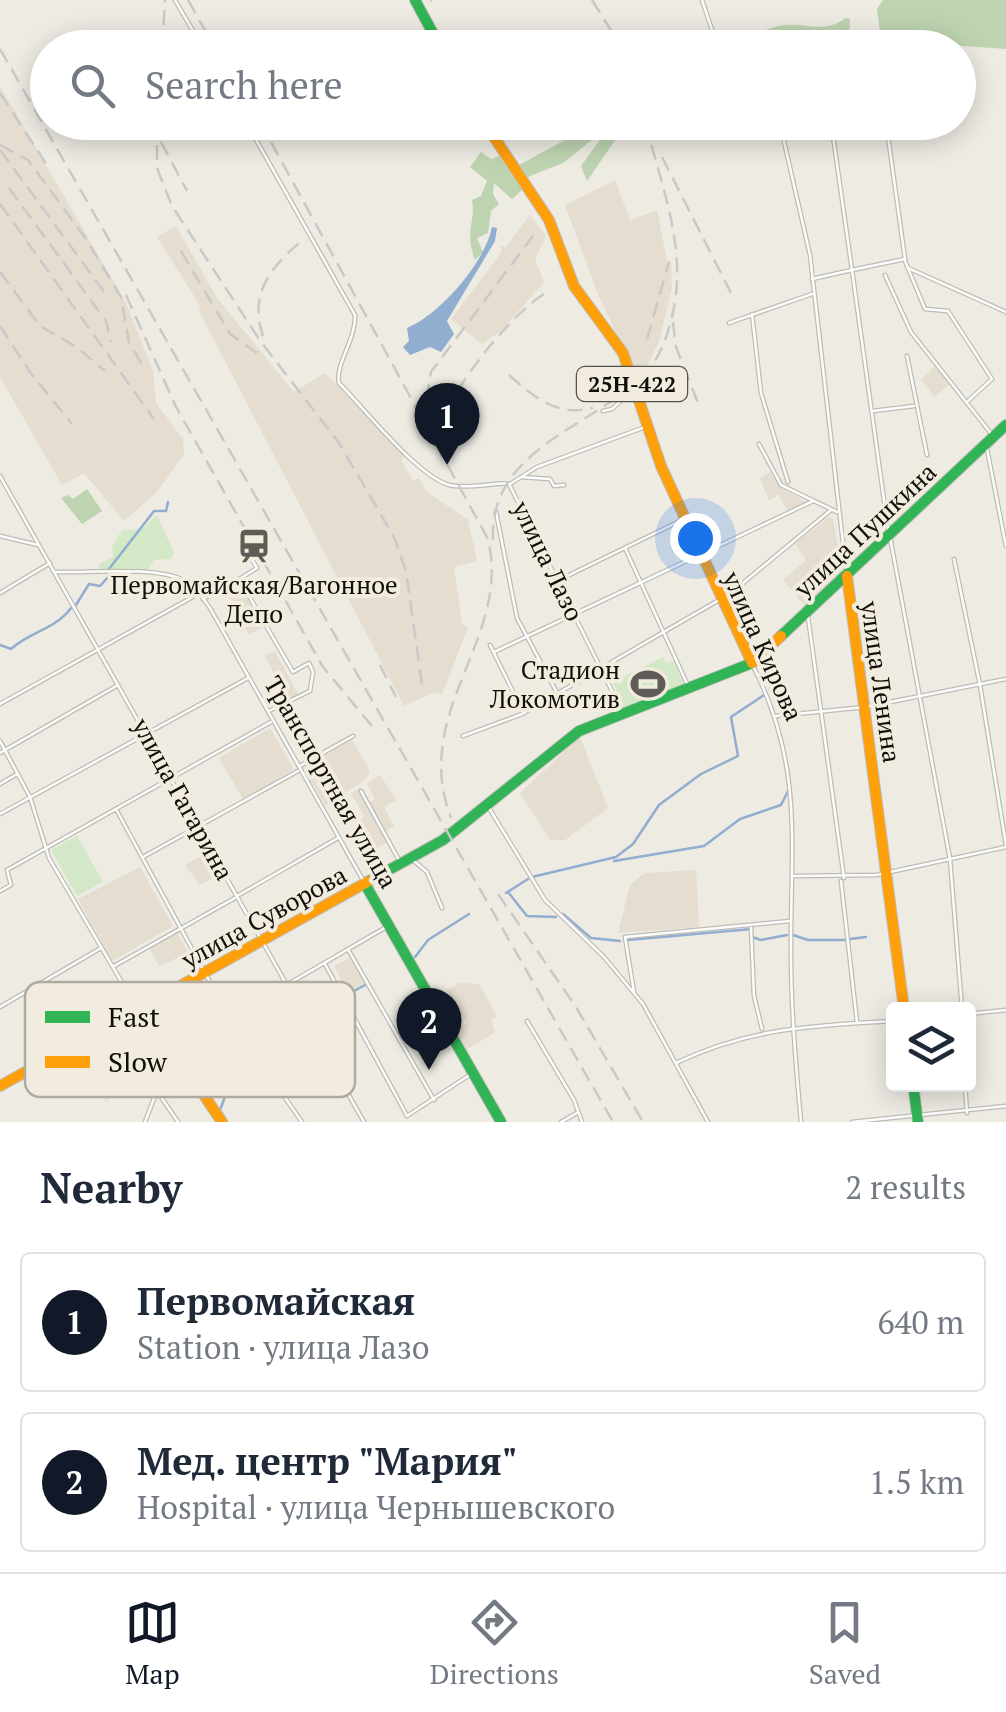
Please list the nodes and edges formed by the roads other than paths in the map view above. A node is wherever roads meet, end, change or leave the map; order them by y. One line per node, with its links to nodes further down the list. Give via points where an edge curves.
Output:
1 (175, 0): 4 (street)
2 (415, 0): 5 (main road)
3 (702, 0): 6 (street)
4 (192, 30)
5 (431, 30)
6 (712, 30)
7 (256, 140): 37 (street, улица Лазо, via 354,315 354,340 338,371 340,383 442,482 475,489)
8 (496, 140): 22 (main road, улица Кирова / 25Н-422, via 549,220 574,286 623,353)
9 (781, 140): 16 (street, улица Ленина)
10 (834, 140): 14 (street)
11 (888, 140): 12 (street)
12 (905, 260): 13 (street); 14 (street)
13 (907, 268): 18 (street); 23 (street, via 925,309 948,311 992,379)
14 (852, 270): 16 (street); 26 (street)
15 (884, 275): 23 (street, via 911,332)
16 (812, 278): 17 (street, улица Ленина)
17 (814, 294): 19 (street); 42 (street, улица Ленина)
18 (1006, 312)
19 (752, 314): 20 (street); 32 (street, via 761,393)
20 (729, 323)
21 (907, 356): 24 (street)
22 (636, 398): 25 (street); 28 (main road, улица Кирова / 25Н-422)
23 (966, 402): 29 (street)
24 (916, 406): 26 (street); 31 (street)
25 (602, 410)
26 (871, 412): 44 (street)
27 (1006, 425): 29 (main road, улица Пушкина)
28 (645, 427): 35 (street); 43 (main road, улица Кирова / 25Н-422)
29 (990, 440): 44 (main road, улица Пушкина); 47 (street)
30 (759, 444): 33 (street)
31 (927, 454)
32 (781, 460): 33 (street); 36 (street)
33 (771, 470): 39 (street, via 781,486)
34 (0, 476): 46 (street, улица Гагарина)
35 (520, 477): 37 (street); 38 (street)
36 (788, 482)
37 (509, 484): 56 (street, улица Лазо)
38 (564, 486)
39 (813, 500): 40 (street); 50 (street)
40 (832, 510): 42 (street); 61 (street)
41 (496, 512): 65 (street)
42 (839, 513): 54 (street, улица Ленина)
43 (684, 520): 49 (street); 50 (main road, улица Кирова / 25Н-422)
44 (890, 534): 54 (main road, улица Пушкина); 77 (street)
45 (0, 536): 46 (street)
46 (39, 546): 52 (street, улица Гагарина)
47 (1006, 546)
48 (245, 548): 55 (street, via 257,568)
49 (624, 548): 56 (street); 57 (street)
50 (700, 555): 57 (street); 61 (main road, улица Кирова / 25Н-422)
51 (954, 559): 74 (street)
52 (50, 563): 53 (street, улица Гагарина); 58 (street)
53 (54, 572): 59 (street, via 175,577); 67 (street, улица Гагарина)
54 (847, 576): 62 (main road, улица Пушкина); 79 (main road, улица Ленина)
55 (239, 579): 60 (street); 80 (street, via 293,672 309,663 313,672 310,691)
56 (558, 581): 63 (street, улица Лазо)
57 (640, 582): 63 (street); 64 (street)
58 (0, 592)
59 (199, 593): 60 (street, Транспортная улица); 67 (street)
60 (203, 599): 71 (street, Транспортная улица)
61 (721, 600): 64 (street); 69 (main road, улица Кирова / 25Н-422)
62 (807, 612): 69 (main road, улица Пушкина); 81 (street)
63 (573, 613): 65 (street); 70 (street, улица Лазо)
64 (664, 633): 70 (street); 75 (street)
65 (525, 637): 68 (street); 76 (street)
66 (490, 645): 68 (street)
67 (99, 650): 73 (street, улица Гагарина); 78 (street)
68 (494, 652): 82 (street)
69 (752, 662): 75 (main road, улица Пушкина); 84 (street, улица Кирова)
70 (602, 668): 76 (street); 83 (street, улица Лазо)
71 (248, 677): 80 (street, Транспортная улица); 86 (street)
72 (1006, 679): 74 (street)
73 (119, 684): 86 (street, улица Гагарина); 90 (street)
74 (980, 684): 77 (street); 104 (street)
75 (690, 690): 83 (main road, улица Пушкина)
76 (556, 693): 82 (street)
77 (921, 696): 79 (street); 107 (street)
78 (0, 704)
79 (865, 707): 81 (street); 109 (main road, улица Ленина)
80 (268, 712): 85 (street, Транспортная улица)
81 (820, 712): 84 (street); 111 (street)
82 (524, 713): 88 (street)
83 (624, 715): 98 (main road, улица Пушкина, via 574,734)
84 (776, 716): 110 (street, улица Кирова, via 792,778)
85 (273, 721): 92 (street, Транспортная улица); 94 (street)
86 (146, 732): 94 (street, улица Гагарина); 97 (street)
87 (353, 736): 92 (street)
88 (464, 736)
89 (0, 741): 90 (street)
90 (6, 750): 91 (street); 93 (street)
91 (0, 753)
92 (300, 768): 101 (street); 102 (street, Транспортная улица)
93 (18, 773): 95 (street); 97 (street)
94 (172, 779): 99 (street); 101 (street, улица Гагарина)
95 (0, 784)
96 (362, 791): 108 (street)
97 (30, 798): 100 (street); 105 (street)
98 (488, 807): 103 (main road, улица Пушкина); 133 (street, via 547,902)
99 (116, 810): 105 (street); 106 (street)
100 (0, 814)
101 (198, 828): 106 (street); 114 (street, улица Гагарина)
102 (339, 838): 112 (street, Транспортная улица); 114 (street)
103 (443, 840): 108 (main road, улица Суворова)
104 (1006, 846): 107 (street)
105 (46, 849): 113 (street, via 7,870 11,885); 121 (street)
106 (142, 858): 118 (street)
107 (950, 858): 109 (street); 136 (street)
108 (405, 861): 112 (main road, улица Суворова); 115 (street, via 423,865)
109 (886, 873): 111 (street); 135 (main road, улица Ленина)
110 (792, 876): 111 (street); 116 (street, улица Кирова)
111 (842, 878): 143 (street)
112 (365, 884): 117 (main road, Транспортная улица); 120 (main road, улица Суворова)
113 (0, 890)
114 (236, 897): 118 (street); 120 (street, улица Гагарина)
115 (442, 908)
116 (791, 921): 133 (street, via 625,937); 144 (street, улица Кирова)
117 (390, 925): 122 (street); 148 (main road, Транспортная улица)
118 (179, 928): 124 (street); 125 (street)
119 (750, 928): 145 (street)
120 (262, 941): 125 (main road, улица Суворова); 130 (street, улица Гагарина)
121 (101, 948): 124 (street); 126 (street)
122 (348, 949): 123 (street); 157 (street)
123 (324, 962): 131 (street); 132 (street)
124 (112, 967): 127 (street)
125 (204, 974): 128 (main road, улица Суворова); 129 (street)
126 (46, 982)
127 (121, 982)
128 (190, 982)
129 (209, 982)
130 (286, 982)
131 (294, 982)
132 (335, 982)
133 (634, 992): 146 (street)
134 (25, 993): 137 (street)
135 (903, 1002)
136 (961, 1002)
137 (0, 1007)
138 (1006, 1010): 139 (street)
139 (976, 1013)
140 (355, 1019): 161 (street)
141 (527, 1021): 159 (street)
142 (886, 1021): 143 (street)
143 (858, 1023): 144 (street)
144 (794, 1027): 145 (street); 173 (street, улица Кирова)
145 (762, 1030): 146 (street)
146 (675, 1064): 172 (street)
147 (25, 1072): 149 (main road, улица Суворова)
148 (473, 1073): 157 (street); 169 (main road, Транспортная улица)
149 (0, 1086)
150 (914, 1092): 162 (main road)
151 (966, 1092): 160 (street)
152 (154, 1097): 163 (street)
153 (160, 1097): 164 (street)
154 (205, 1097): 165 (main road)
155 (285, 1097): 166 (street)
156 (350, 1097): 167 (street, улица Гагарина)
157 (435, 1102): 161 (street)
158 (1006, 1106): 160 (street)
159 (577, 1113): 170 (street); 171 (street)
160 (965, 1113): 162 (street); 175 (street)
161 (408, 1116): 168 (street)
162 (917, 1120): 174 (street)
163 (145, 1122)
164 (178, 1122)
165 (222, 1122)
166 (302, 1122)
167 (364, 1122)
168 (398, 1122)
169 (500, 1122)
170 (561, 1122)
171 (582, 1122)
172 (708, 1122)
173 (800, 1122)
174 (852, 1122)
175 (966, 1122)

